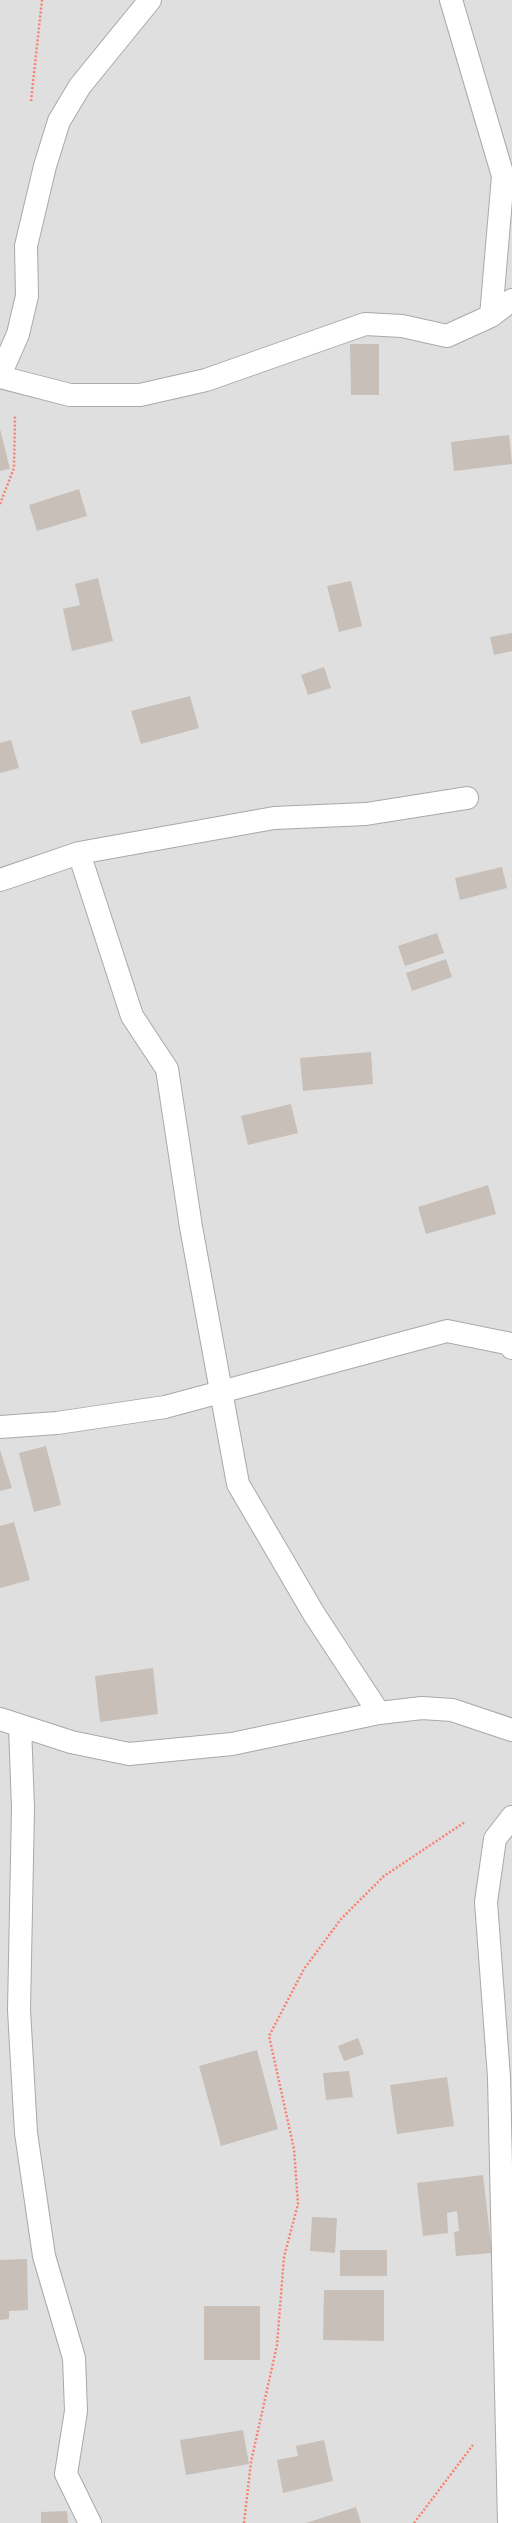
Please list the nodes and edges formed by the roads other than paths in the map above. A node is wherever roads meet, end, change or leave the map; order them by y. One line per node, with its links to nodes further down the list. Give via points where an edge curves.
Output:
1 (150, 0): 5 (street, via 80,86 59,121 45,166 26,246 26,303)
2 (451, 0): 4 (street, via 503,176)
3 (512, 300): 4 (street)
4 (491, 316): 5 (street, via 447,336 402,326 365,324 206,380 140,394 70,395)
5 (6, 378)
6 (467, 798): 7 (street, via 366,814 274,818)
7 (79, 853): 8 (street); 10 (street, via 132,1016 167,1069 191,1227)
8 (0, 880)
9 (512, 1348): 10 (street, via 511,1344 447,1331)
10 (222, 1392): 11 (street, via 165,1407 57,1423); 12 (street, via 238,1484 314,1614)
11 (0, 1427)
12 (379, 1713): 13 (street, via 232,1744 129,1754 71,1742); 14 (street, via 422,1708 452,1710)
13 (10, 1722): 16 (street, via 23,1808 19,2010 26,2133 44,2256 74,2358 76,2411 66,2474)
14 (512, 1730)
15 (512, 1818): 17 (street, via 495,1839 486,1902 499,2077)
16 (90, 2523)
17 (509, 2523)

